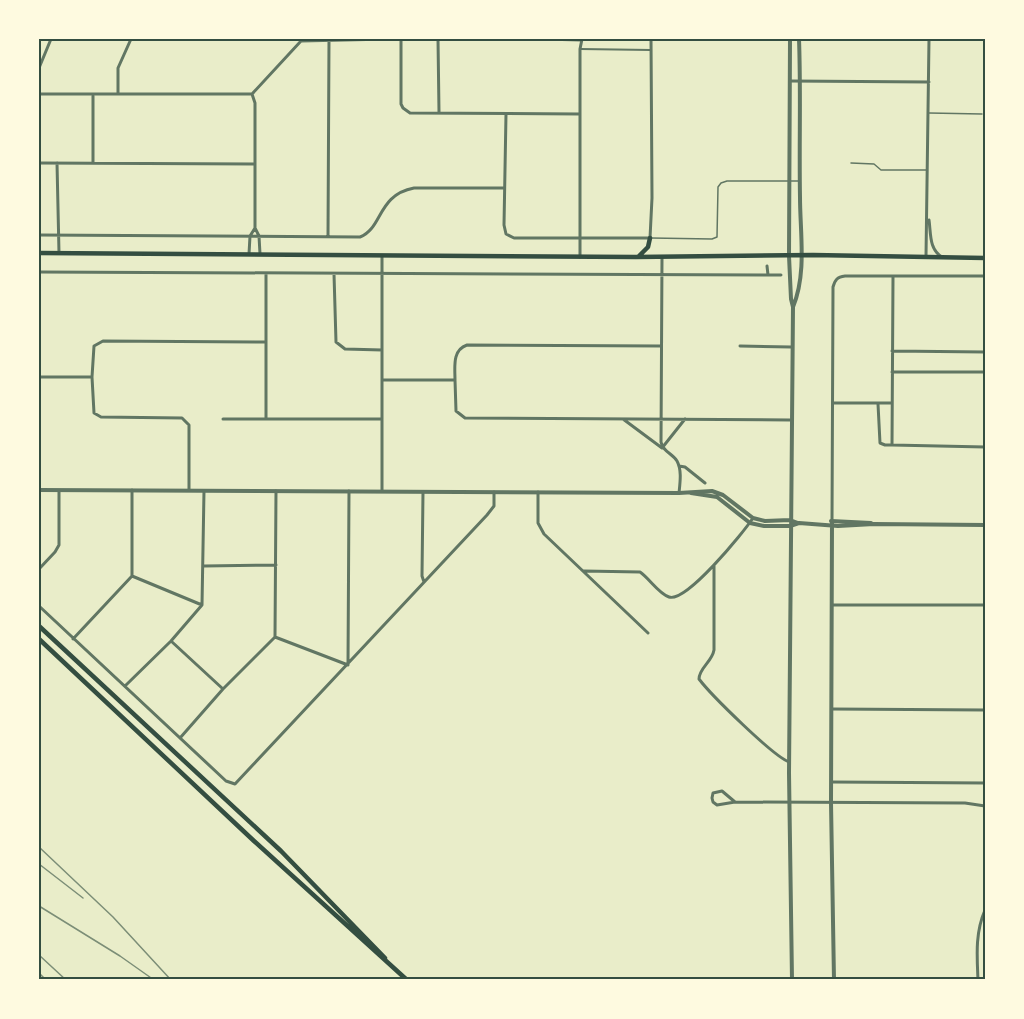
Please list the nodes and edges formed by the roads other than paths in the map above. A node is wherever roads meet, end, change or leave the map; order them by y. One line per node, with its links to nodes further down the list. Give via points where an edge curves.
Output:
1 (51, 39): 17 (street)
2 (131, 39): 22 (street, via 118,68)
3 (368, 39): 4 (street); 13 (street)
4 (388, 39)
5 (400, 39): 25 (street, via 403,108 410,113)
6 (438, 39): 25 (street)
7 (543, 39): 14 (street)
8 (651, 39): 16 (street)
9 (790, 39): 18 (street)
10 (799, 39): 19 (street)
11 (929, 39): 20 (street)
12 (300, 40): 13 (street); 23 (street)
13 (329, 40): 45 (street)
14 (582, 40): 15 (street)
15 (580, 49): 16 (street); 28 (street)
16 (651, 50): 47 (street)
17 (39, 68)
18 (790, 81): 19 (street); 36 (street)
19 (800, 81): 20 (street); 37 (street)
20 (928, 82): 26 (street)
21 (39, 94): 24 (street)
22 (117, 94): 23 (street); 24 (street)
23 (252, 94): 34 (street)
24 (93, 95): 32 (street)
25 (439, 112): 27 (street)
26 (928, 113): 29 (lane); 35 (street)
27 (506, 114): 28 (street); 38 (street)
28 (580, 114): 46 (street)
29 (982, 114)
30 (39, 163): 31 (street)
31 (57, 163): 32 (street); 42 (street)
32 (93, 163): 34 (street)
33 (851, 163): 35 (lane, via 874,164 881,170)
34 (255, 164): 40 (street)
35 (928, 170): 39 (street)
36 (789, 181): 37 (lane); 47 (lane, via 721,183 717,237); 53 (street)
37 (800, 181): 54 (street)
38 (504, 188): 45 (street, via 404,190 385,205 368,234); 46 (street, via 506,234 514,238)
39 (928, 215): 55 (street); 59 (street, via 933,248)
40 (255, 228): 43 (street); 44 (street)
41 (39, 235): 42 (street)
42 (58, 236): 43 (street); 49 (street)
43 (250, 236): 44 (street); 50 (street)
44 (260, 236): 45 (street); 51 (street)
45 (328, 236)
46 (580, 238): 47 (street); 56 (street)
47 (650, 238): 57 (main road, via 648,248)
48 (39, 253): 49 (main road)
49 (59, 253): 50 (main road)
50 (249, 254): 51 (main road)
51 (260, 254): 52 (main road)
52 (382, 256): 56 (main road); 65 (street)
53 (789, 256): 54 (main road); 58 (main road); 71 (street)
54 (802, 256): 55 (main road); 71 (street)
55 (926, 256): 59 (main road)
56 (580, 257): 57 (main road)
57 (636, 257): 58 (main road)
58 (662, 257): 66 (street)
59 (942, 257): 60 (main road)
60 (985, 258)
61 (767, 266): 67 (street)
62 (39, 272): 63 (street)
63 (266, 273): 64 (street); 72 (street)
64 (334, 274): 65 (street); 76 (street, via 336,342 345,350)
65 (383, 274): 66 (street); 76 (street)
66 (661, 275): 67 (street); 73 (street)
67 (768, 275): 68 (street)
68 (781, 275)
69 (893, 276): 70 (street); 77 (street); 85 (street, via 845,276 834,281)
70 (985, 276)
71 (793, 308): 75 (street)
72 (265, 342): 82 (street, via 98,342 92,350); 88 (street)
73 (661, 346): 84 (street, via 467,345 456,355); 92 (street)
74 (740, 346): 75 (street)
75 (791, 347): 94 (street)
76 (382, 350): 83 (street)
77 (892, 351): 78 (street); 79 (street)
78 (985, 352)
79 (892, 372): 80 (street); 87 (street)
80 (985, 372)
81 (39, 377): 82 (street)
82 (92, 377): 102 (street, via 92,409 97,416 182,418 188,422)
83 (382, 380): 84 (street); 89 (street)
84 (455, 380): 90 (street, via 456,411 465,418)
85 (833, 403): 86 (street); 115 (street)
86 (878, 403): 87 (street); 95 (street, via 880,442)
87 (891, 403): 95 (street)
88 (266, 418): 89 (street); 91 (street)
89 (382, 418): 107 (street)
90 (622, 418): 92 (street); 97 (street)
91 (223, 419)
92 (661, 419): 93 (street); 97 (street)
93 (685, 419): 94 (street); 97 (street)
94 (790, 420): 112 (street)
95 (892, 445): 96 (street)
96 (985, 447)
97 (662, 448): 98 (street)
98 (679, 466): 99 (street); 111 (street)
99 (705, 483)
100 (39, 490): 103 (street)
101 (132, 490): 102 (street); 103 (street); 123 (street)
102 (189, 490): 104 (street)
103 (59, 491): 121 (street, via 59,545)
104 (204, 491): 105 (street); 120 (street)
105 (276, 491): 106 (street); 118 (street)
106 (349, 491): 107 (street); 135 (street)
107 (382, 491): 108 (street)
108 (423, 492): 109 (street); 124 (street)
109 (494, 492): 110 (street); 124 (street, via 491,510)
110 (538, 492): 111 (street); 122 (street, via 540,529)
111 (679, 493): 113 (street, via 718,492)
112 (790, 520): 113 (street); 114 (street); 117 (street)
113 (752, 521): 117 (street, via 764,526); 119 (street)
114 (798, 523): 115 (street); 117 (street)
115 (832, 523): 116 (street); 126 (street)
116 (985, 525)
117 (790, 526): 141 (street)
118 (276, 565): 120 (street); 131 (street)
119 (714, 565): 122 (street, via 675,597 663,593 640,572); 141 (street, via 714,650 699,679 778,756)
120 (204, 566): 125 (street)
121 (39, 569)
122 (584, 571): 130 (street)
123 (132, 576): 125 (street); 133 (street)
124 (424, 582): 135 (street)
125 (202, 604): 134 (street)
126 (832, 605): 127 (street); 138 (street)
127 (985, 605)
128 (39, 606): 133 (street)
129 (39, 626): 149 (main road, via 276,846)
130 (648, 633)
131 (275, 637): 135 (street); 137 (street)
132 (39, 639): 149 (main road)
133 (73, 639): 136 (street)
134 (171, 641): 136 (street); 137 (street)
135 (348, 665): 140 (street, via 240,780 231,784)
136 (125, 686): 140 (street)
137 (223, 689): 140 (street)
138 (832, 709): 139 (street); 142 (street)
139 (985, 710)
140 (180, 738)
141 (789, 762): 145 (street)
142 (832, 782): 143 (street); 146 (street)
143 (985, 783)
144 (735, 802): 144 (street, via 717,805 713,793 722,791); 145 (street)
145 (790, 802): 146 (street); 151 (street)
146 (831, 803): 147 (street); 152 (street)
147 (985, 806)
148 (985, 910): 153 (street, via 977,939)
149 (395, 969): 150 (main road)
150 (407, 980)
151 (792, 980)
152 (834, 980)
153 (978, 980)

